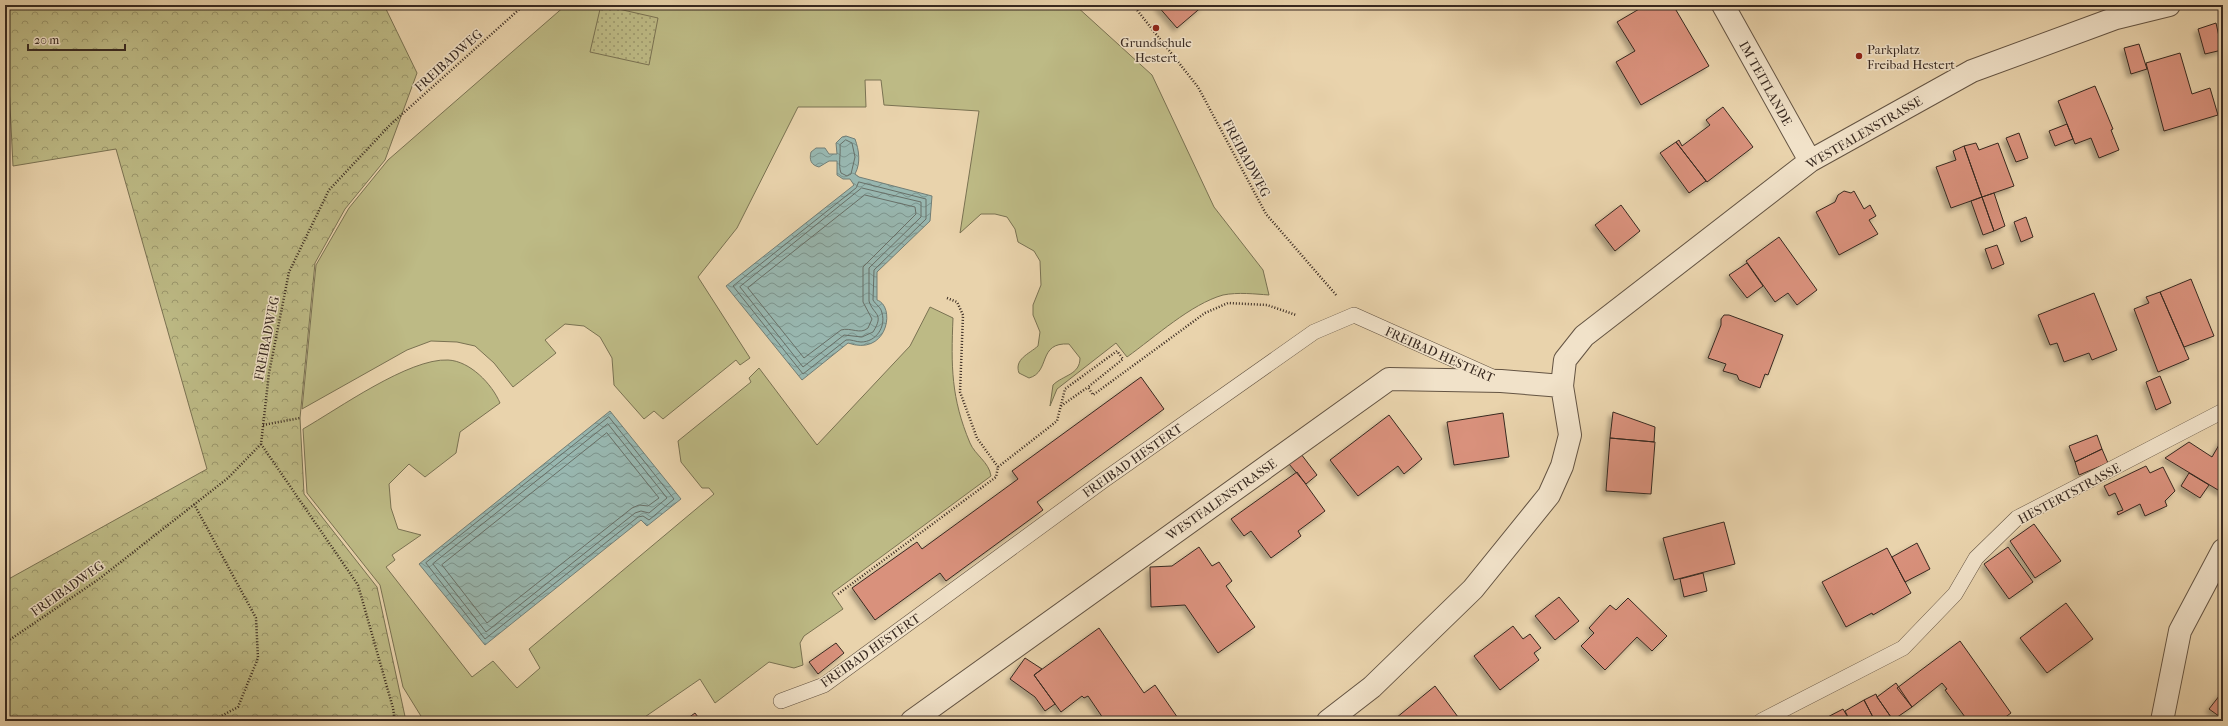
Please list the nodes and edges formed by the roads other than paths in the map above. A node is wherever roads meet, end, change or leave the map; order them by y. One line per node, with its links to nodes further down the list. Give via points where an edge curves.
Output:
1 (1723, 5): 3 (street, IM TEITLANDE)
2 (2169, 5): 3 (street, WESTFALENSTRASSE, via 2116,18 1972,71)
3 (1810, 161): 5 (street, WESTFALENSTRASSE, via 1584,336 1565,360)
4 (1501, 381): 5 (street, WESTFALENSTRASSE); 8 (lane, FREIBAD HESTERT, via 1354,315 1314,332 1098,484 824,685); 9 (street, WESTFALENSTRASSE, via 1389,379)
5 (1562, 386): 10 (street, WESTFALENSTRASSE, via 1570,435 1562,466 1548,495 1473,589 1372,687)
6 (2223, 411): 11 (lane, HESTERTSTRASSE, via 2017,518 1976,558 1955,594 1903,648)
7 (2223, 550): 12 (street, via 2180,631)
8 (782, 701)
9 (912, 721)
10 (1328, 721)
11 (1761, 721)
12 (2162, 721)

